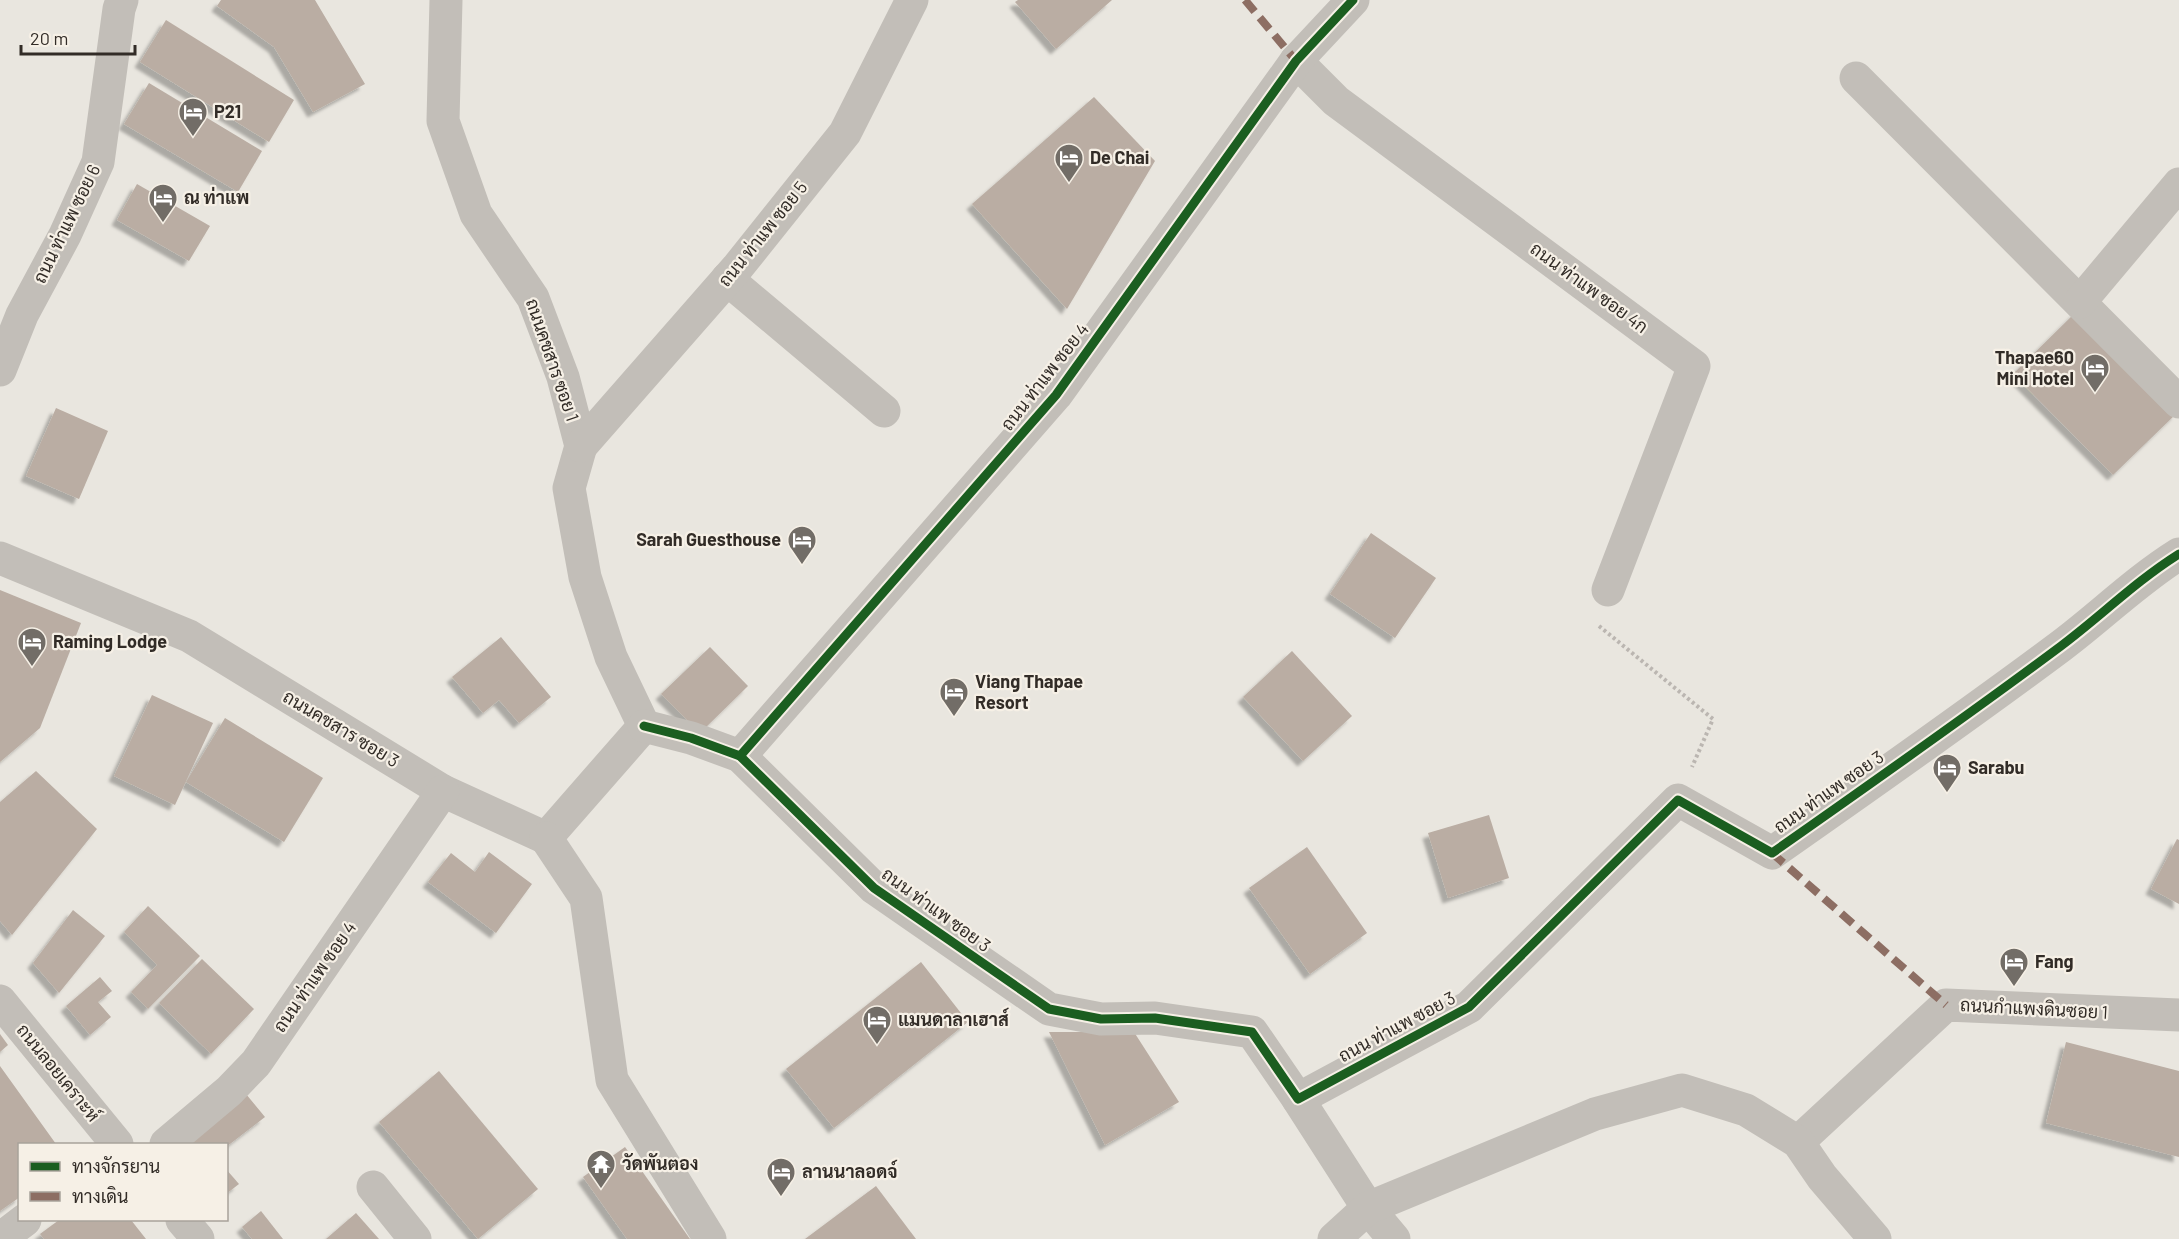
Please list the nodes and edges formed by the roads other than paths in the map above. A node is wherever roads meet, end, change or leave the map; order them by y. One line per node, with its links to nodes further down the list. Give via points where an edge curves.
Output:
1 (122, 0): 10 (street, ถนน ท่าแพ ซอย 6, via 98,162 64,235)
2 (446, 0): 14 (street, ถนนคชสาร ซอย 1, via 443,121 476,214 533,298 563,377)
3 (912, 0): 8 (street, ถนน ท่าแพ ซอย 5, via 845,133)
4 (1353, 0): 5 (street, ถนน ท่าแพ ซอย 4)
5 (1296, 61): 17 (street, ถนน ท่าแพ ซอย 4ก, via 1336,101 1694,366); 19 (street, ถนน ท่าแพ ซอย 4, via 1056,395)
6 (1856, 78): 9 (street)
7 (2179, 184): 9 (street)
8 (727, 279): 13 (street); 14 (street, ถนน ท่าแพ ซอย 5)
9 (2080, 302): 12 (street)
10 (11, 309): 11 (street, ถนน ท่าแพ ซอย 6)
11 (0, 370)
12 (2179, 402)
13 (884, 411)
14 (581, 446): 18 (street, ถนนคชสาร ซอย 1, via 568,488 585,577 611,657)
15 (2179, 554): 24 (street, ถนน ท่าแพ ซอย 3, via 2150,572 2064,644 1772,853 1678,800 1469,1007)
16 (0, 558): 20 (street, ถนนคชสาร ซอย 3, via 189,636)
17 (1608, 590)
18 (644, 726): 19 (street, ถนน ท่าแพ ซอย 3); 21 (street)
19 (740, 756): 24 (street, ถนน ท่าแพ ซอย 3, via 874,888 1049,1010 1101,1019 1155,1018 1252,1032)
20 (443, 791): 21 (street, ถนนคชสาร ซอย 3); 27 (street, ถนน ท่าแพ ซอย 4, via 256,1063)
21 (546, 838): 35 (street, via 586,898 612,1080)
22 (0, 1001): 26 (street, ถนนลอยเคราะห์)
23 (2179, 1016): 25 (street, ถนนกำแพงดินซอย 1, via 1946,1005)
24 (1298, 1099): 29 (street)
25 (1798, 1142): 29 (street, via 1746,1110 1682,1090 1595,1114); 38 (street)
26 (116, 1143)
27 (167, 1143)
28 (373, 1187): 34 (street)
29 (1368, 1208): 36 (street); 37 (street)
30 (24, 1221): 32 (street)
31 (183, 1221): 33 (street)
32 (0, 1239)
33 (198, 1239)
34 (415, 1239)
35 (710, 1239)
36 (1334, 1239)
37 (1394, 1239)
38 (1875, 1239)

